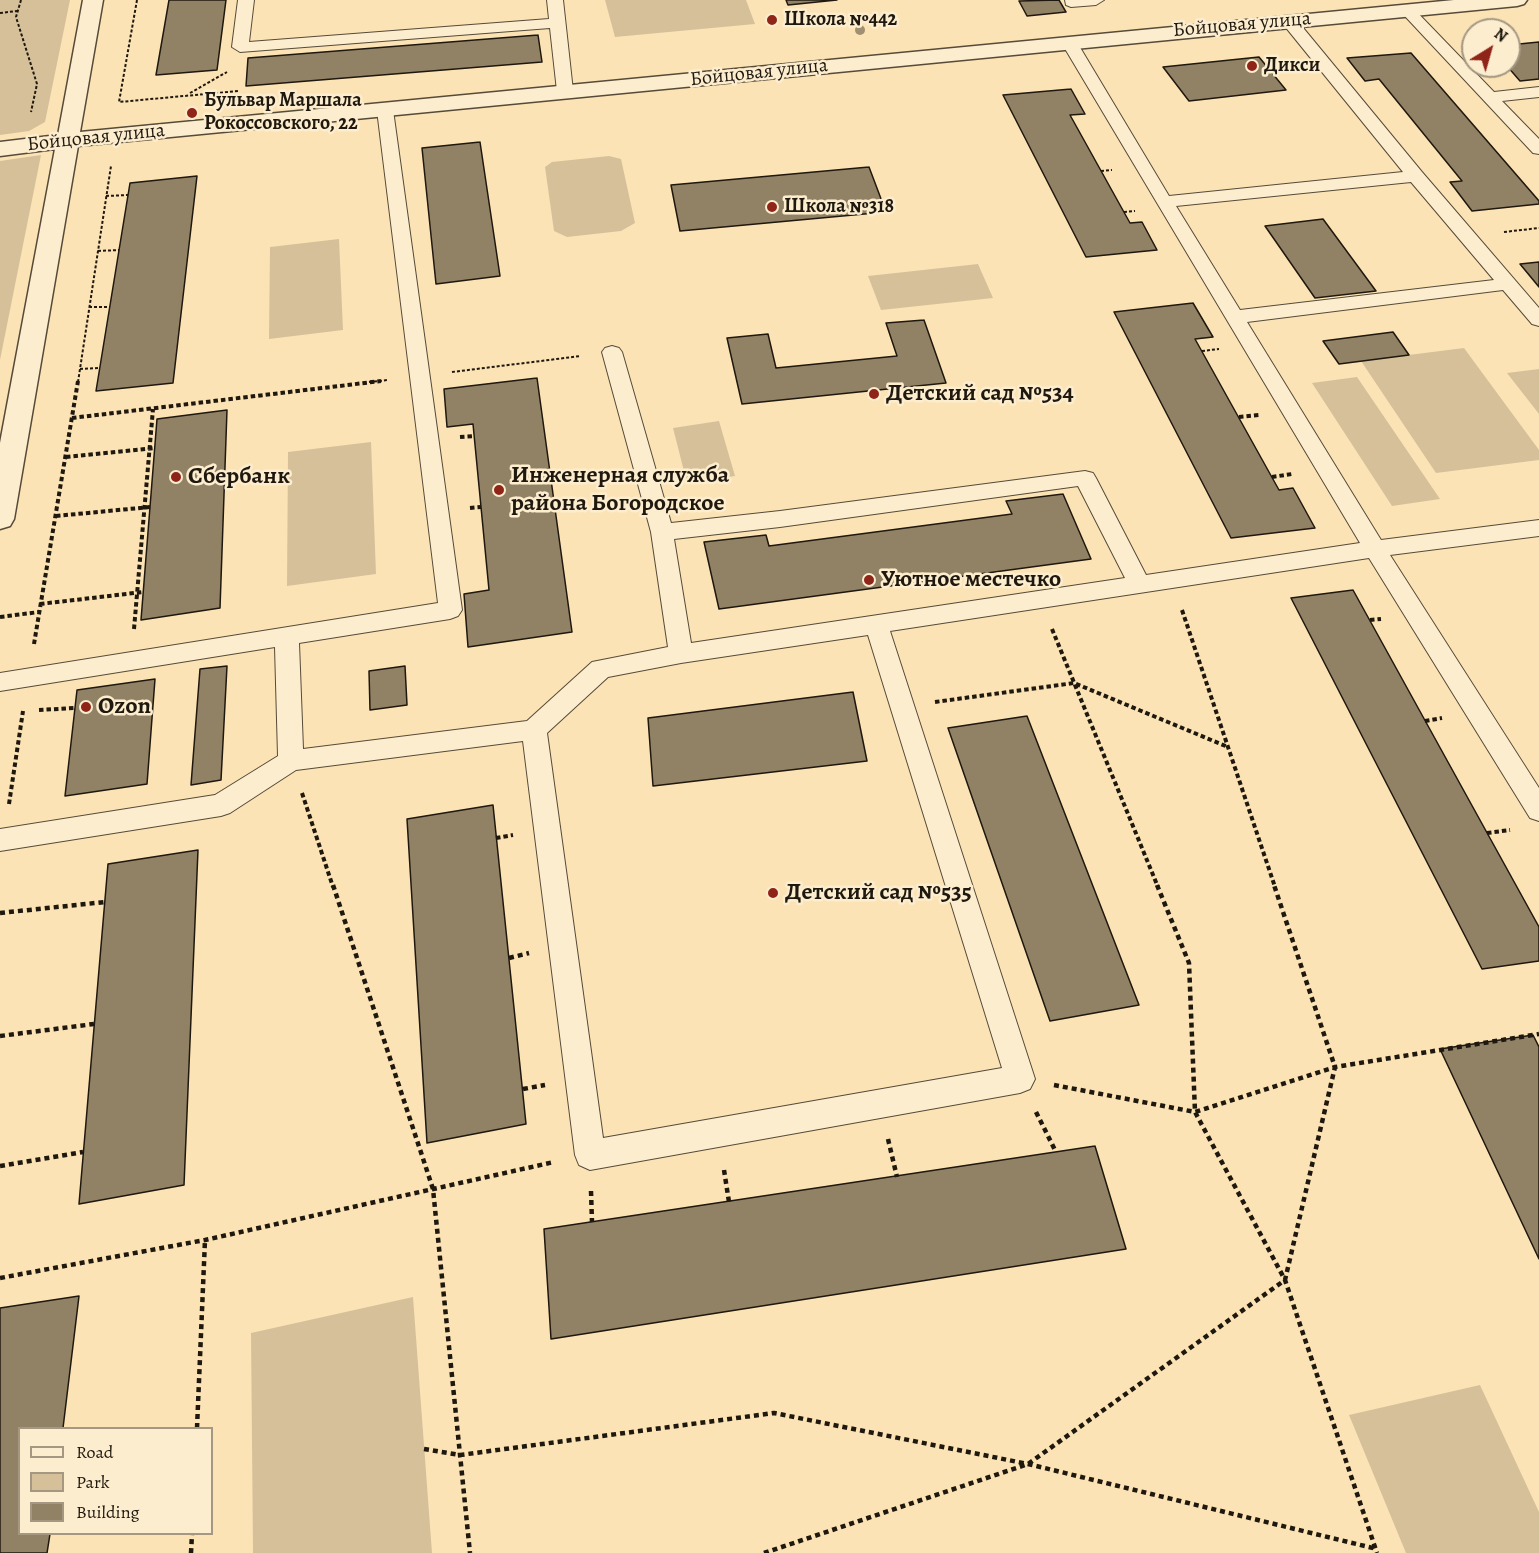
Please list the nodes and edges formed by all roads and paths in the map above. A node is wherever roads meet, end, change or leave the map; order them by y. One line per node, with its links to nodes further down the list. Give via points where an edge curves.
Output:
1 (21, 0): 10 (path)
2 (93, 0): 23 (street)
3 (137, 0): 19 (path, via 119,102)
4 (246, 0): 15 (lane)
5 (555, 0): 13 (lane)
6 (1096, 0): 8 (lane)
7 (1517, 0): 9 (street, Бойцовая улица)
8 (1072, 5)
9 (1414, 6): 12 (street, Бойцовая улица); 20 (lane)
10 (17, 11): 11 (path); 22 (path, via 37,84)
11 (0, 13)
12 (1289, 21): 14 (street, Бойцовая улица); 27 (lane)
13 (558, 22): 15 (lane); 17 (lane)
14 (1069, 42): 17 (street, Бойцовая улица); 30 (lane)
15 (240, 47): 19 (path, via 234,68)
16 (222, 92): 19 (path)
17 (565, 92): 21 (street, Бойцовая улица)
18 (1539, 92): 20 (lane)
19 (186, 95)
20 (1490, 97): 25 (lane)
21 (385, 110): 23 (street, Бойцовая улица); 41 (lane)
22 (31, 112)
23 (68, 140): 24 (street, Бойцовая улица); 49 (street)
24 (0, 149)
25 (1539, 149)
26 (111, 160): 29 (path)
27 (1416, 176): 30 (lane); 33 (lane)
28 (128, 195): 29 (path)
29 (106, 196): 32 (path)
30 (1164, 202): 36 (lane)
31 (119, 250): 32 (path)
32 (98, 251): 34 (path)
33 (1508, 284): 36 (lane); 37 (lane)
34 (89, 307): 35 (path); 40 (path)
35 (110, 307)
36 (1234, 317): 52 (lane)
37 (1539, 320)
38 (612, 352): 41 (path); 51 (lane)
39 (100, 368): 40 (path)
40 (80, 369): 43 (path)
41 (420, 376): 42 (path); 63 (lane, via 450,610)
42 (153, 409): 43 (path); 44 (path)
43 (72, 418): 45 (path)
44 (152, 449): 45 (path); 47 (path)
45 (66, 457): 48 (path)
46 (150, 507): 47 (path)
47 (144, 508): 48 (path); 55 (path)
48 (56, 516): 58 (path)
49 (0, 519)
50 (1539, 528): 52 (lane)
51 (662, 532): 54 (lane, via 1085,478); 64 (lane)
52 (1375, 549): 53 (lane); 74 (lane)
53 (1173, 580): 54 (lane); 72 (path)
54 (1140, 585): 57 (lane)
55 (137, 592): 56 (path); 58 (path); 62 (path)
56 (143, 592)
57 (1040, 601): 61 (lane); 67 (path)
58 (40, 604): 59 (path)
59 (39, 612): 60 (path); 65 (path)
60 (0, 617)
61 (877, 626): 64 (lane); 68 (lane)
62 (133, 635)
63 (287, 636): 65 (lane); 73 (lane)
64 (681, 654): 71 (lane, via 602,669)
65 (28, 677): 66 (lane); 70 (path)
66 (0, 682)
67 (1074, 683): 68 (path); 72 (path); 83 (path, via 1189,963)
68 (902, 707): 82 (lane)
69 (74, 708): 70 (path)
70 (23, 712): 75 (path)
71 (534, 730): 73 (lane); 86 (lane)
72 (1228, 747): 81 (path)
73 (291, 761): 75 (lane, via 221,805); 88 (path)
74 (1539, 810)
75 (2, 840)
76 (105, 902): 77 (path)
77 (0, 913)
78 (94, 1024): 80 (path)
79 (1539, 1034): 81 (path)
80 (0, 1036)
81 (1335, 1067): 83 (path); 91 (path)
82 (1020, 1079): 83 (path); 85 (path); 86 (lane)
83 (1195, 1112): 91 (path)
84 (83, 1152): 87 (path)
85 (1056, 1152)
86 (590, 1155): 88 (path)
87 (0, 1166)
88 (433, 1189): 89 (path); 94 (path)
89 (205, 1240): 90 (path); 92 (path)
90 (0, 1278)
91 (1286, 1280): 95 (path); 97 (path)
92 (197, 1427)
93 (424, 1449): 94 (path)
94 (460, 1455): 95 (path, via 774,1413); 99 (path)
95 (1028, 1464): 97 (path); 100 (path)
96 (192, 1535): 98 (path)
97 (1377, 1551)
98 (191, 1553)
99 (470, 1553)
100 (764, 1553)

